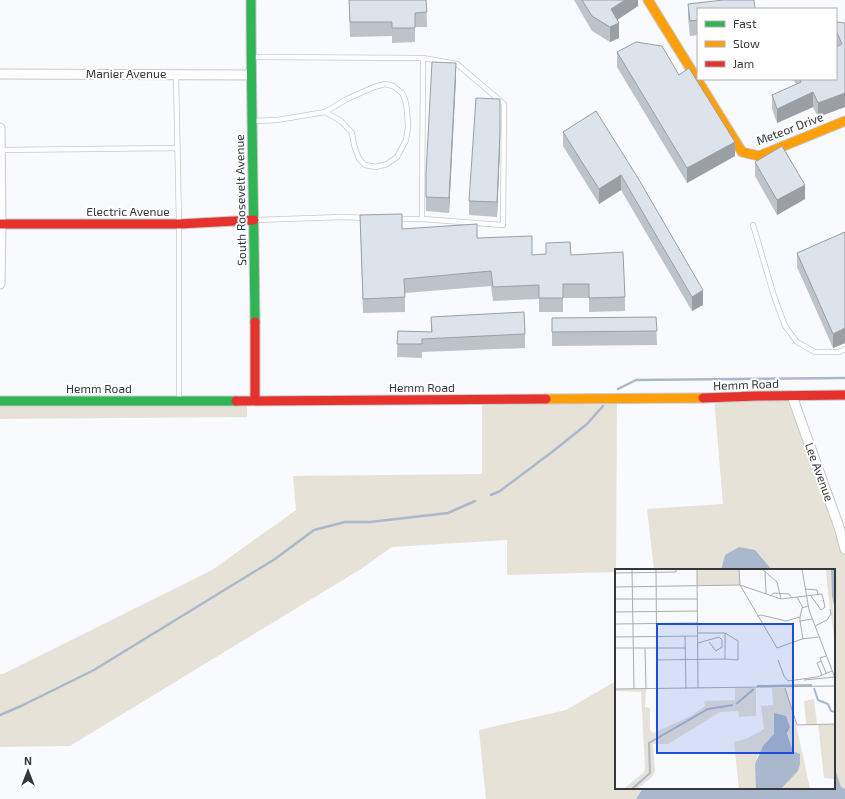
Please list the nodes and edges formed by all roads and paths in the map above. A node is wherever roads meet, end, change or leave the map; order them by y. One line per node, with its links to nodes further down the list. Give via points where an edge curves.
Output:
1 (251, 0): 3 (street, South Roosevelt Avenue)
2 (648, 0): 8 (street, Meteor Drive)
3 (251, 57): 4 (lane); 7 (street, South Roosevelt Avenue)
4 (423, 58): 18 (lane); 18 (lane, via 457,64 504,104 503,225)
5 (0, 74): 6 (street, Manier Avenue)
6 (176, 74): 7 (street, Manier Avenue); 14 (lane)
7 (251, 75): 11 (street, South Roosevelt Avenue)
8 (697, 80)
9 (697, 80): 12 (street, Meteor Drive, via 742,152 759,156)
10 (325, 112): 10 (lane, via 374,87 385,84 392,86 402,93 405,99 408,127 406,140 397,157 387,164 376,168 365,165 359,159 352,133 341,121); 11 (lane, via 277,120)
11 (252, 121): 19 (street, South Roosevelt Avenue)
12 (845, 121)
13 (0, 128): 15 (street)
14 (178, 148): 15 (lane); 21 (lane)
15 (0, 150): 20 (street)
16 (370, 219): 19 (lane, via 343,217)
17 (392, 219): 18 (lane)
18 (422, 219)
19 (254, 220): 21 (street, Electric Avenue); 27 (street, South Roosevelt Avenue)
20 (1, 224): 21 (street, Electric Avenue); 23 (street)
21 (179, 224): 29 (lane)
22 (753, 226): 24 (lane, via 785,326 796,342 815,352 839,352)
23 (0, 284)
24 (845, 349)
25 (845, 394): 26 (street, Hemm Road)
26 (792, 396): 27 (street, Hemm Road); 30 (street, Lee Avenue)
27 (255, 400): 29 (street, Hemm Road)
28 (0, 401): 29 (street, Hemm Road)
29 (179, 401)
30 (845, 550)

